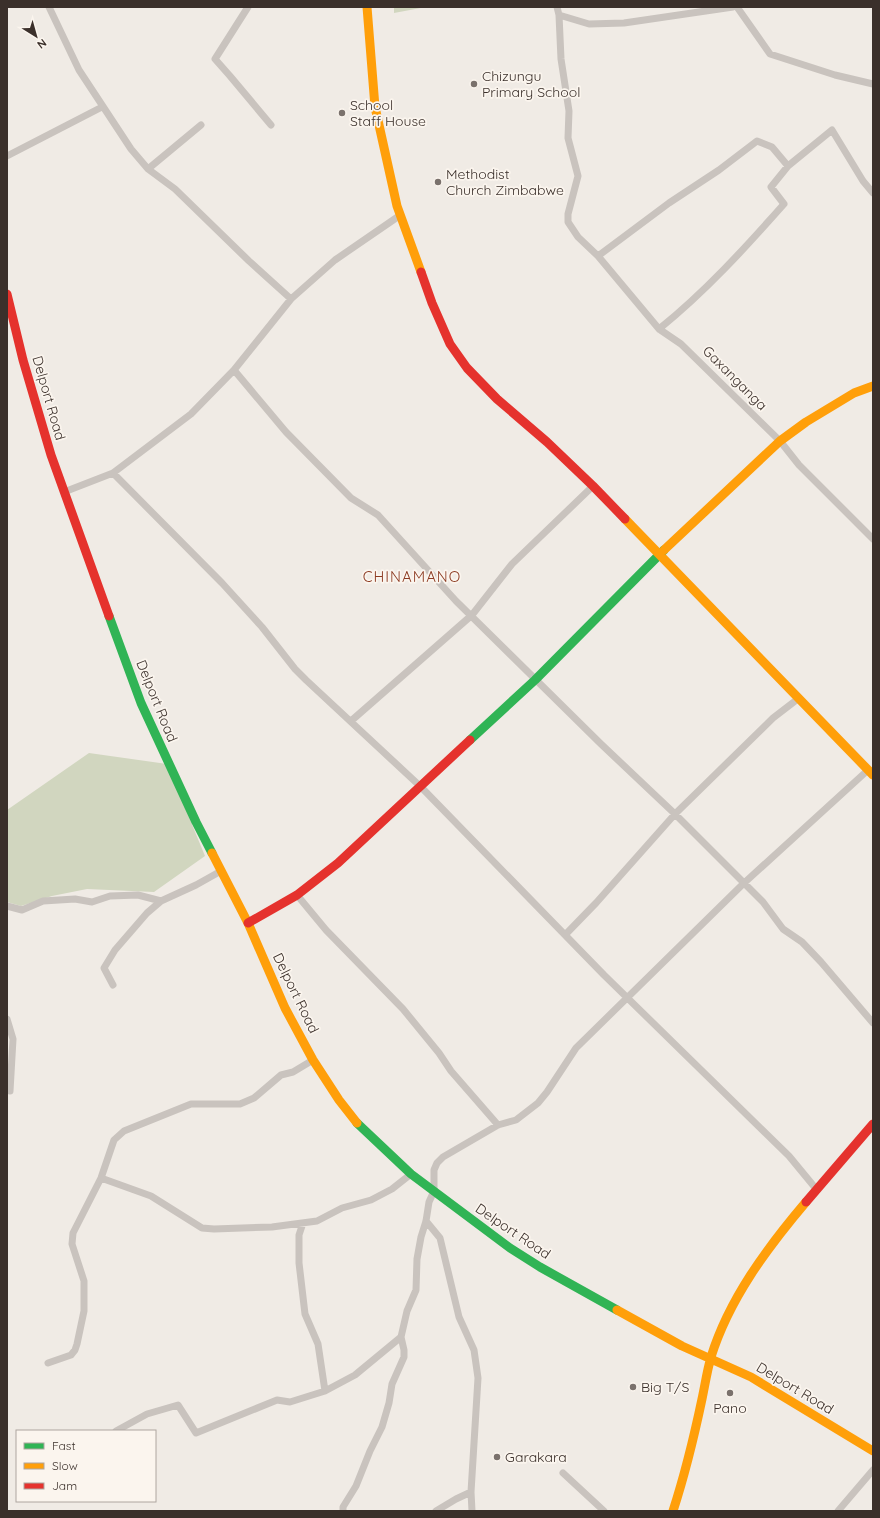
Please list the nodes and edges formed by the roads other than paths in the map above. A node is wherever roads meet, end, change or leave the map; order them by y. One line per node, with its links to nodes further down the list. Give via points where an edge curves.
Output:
1 (49, 7): 9 (street, via 78,70)
2 (248, 7): 11 (street, via 215,59)
3 (367, 7): 16 (street, via 375,107)
4 (557, 7): 7 (street, Gaxanganga)
5 (732, 7): 7 (street, via 624,24 589,24)
6 (737, 7): 8 (street, via 770,54)
7 (559, 15): 17 (street, Gaxanganga, via 561,59 569,111 568,138 578,176 568,222 578,237)
8 (873, 84)
9 (102, 107): 12 (street); 14 (street)
10 (201, 125): 14 (street)
11 (271, 125)
12 (7, 156)
13 (788, 166): 15 (street, via 832,130); 17 (street, via 772,148 757,141); 20 (street, via 771,187 784,204 688,305)
14 (148, 169): 19 (street, via 175,189)
15 (873, 193)
16 (399, 216): 19 (street, via 335,260); 25 (street, via 432,304 450,344 467,368 497,399)
17 (598, 256): 20 (street, Gaxanganga)
18 (7, 294): 26 (street, Delport Road, via 25,367)
19 (291, 299): 21 (street)
20 (659, 329): 23 (street, Gaxanganga, via 681,344)
21 (234, 370): 24 (street, via 191,414); 29 (street, via 286,432 351,498 378,515 456,601)
22 (873, 386): 23 (street, via 854,393)
23 (780, 441): 27 (street, Gaxanganga, via 799,465); 28 (street)
24 (113, 473): 26 (street); 32 (street, via 222,583 262,627 295,669)
25 (593, 486): 28 (street); 29 (street, via 512,564)
26 (64, 492): 36 (street, Delport Road, via 141,703)
27 (873, 538)
28 (659, 555): 30 (street); 31 (street)
29 (472, 615): 30 (street); 32 (street)
30 (535, 680): 34 (street); 35 (street)
31 (799, 698): 33 (street); 35 (street, via 773,718)
32 (351, 721): 34 (street)
33 (870, 773): 37 (street)
34 (421, 787): 38 (street, via 338,863); 42 (street)
35 (675, 814): 37 (street); 42 (street)
36 (221, 871): 39 (street); 41 (street, Delport Road)
37 (743, 884): 44 (street); 46 (street, via 763,902 779,925 802,942 822,962)
38 (297, 895): 41 (street); 50 (street, via 326,930 404,1009 451,1071)
39 (161, 901): 40 (street, via 138,895 110,896 92,902 75,899 43,901 22,910); 43 (street, via 115,950 104,968)
40 (7, 906)
41 (248, 923): 47 (street, Delport Road, via 285,1008)
42 (565, 935): 44 (street)
43 (114, 985)
44 (627, 998): 50 (street, via 576,1048 538,1103 516,1120); 53 (street, via 789,1156)
45 (7, 1019): 48 (street, via 13,1039)
46 (873, 1023)
47 (313, 1060): 51 (street, Delport Road, via 358,1124); 52 (street, via 293,1072 281,1075 254,1098 240,1104 191,1104 124,1131 114,1140)
48 (10, 1091)
49 (873, 1124): 53 (street)
50 (498, 1125): 54 (street, via 437,1163 434,1170)
51 (411, 1174): 54 (street, Delport Road); 56 (street, via 392,1189 371,1200 342,1208 317,1221)
52 (101, 1178): 56 (street, via 151,1196 202,1228 272,1227); 59 (street, via 73,1233 72,1244 84,1281 84,1310 77,1344 71,1355)
53 (817, 1190): 58 (street, via 768,1250 734,1306)
54 (434, 1192): 55 (street, via 429,1202); 58 (street, Delport Road, via 540,1267 682,1346)
55 (426, 1221): 57 (street, via 417,1259 416,1290 407,1311); 65 (street, via 440,1238 459,1317 474,1350 478,1378)
56 (303, 1223): 60 (street, via 299,1235 299,1264 304,1307 318,1344)
57 (401, 1337): 60 (street, via 355,1375); 66 (street, via 404,1357 392,1384 382,1427)
58 (711, 1358): 62 (street, Delport Road, via 751,1377); 70 (street, via 682,1484)
59 (48, 1363)
60 (325, 1391): 61 (street, via 290,1402 277,1400 196,1433 178,1405 147,1414)
61 (118, 1430)
62 (873, 1451)
63 (873, 1470): 71 (street)
64 (562, 1473): 69 (street)
65 (471, 1492): 67 (street); 68 (street)
66 (343, 1511)
67 (436, 1511)
68 (472, 1511)
69 (604, 1511)
70 (673, 1511)
71 (838, 1511)

